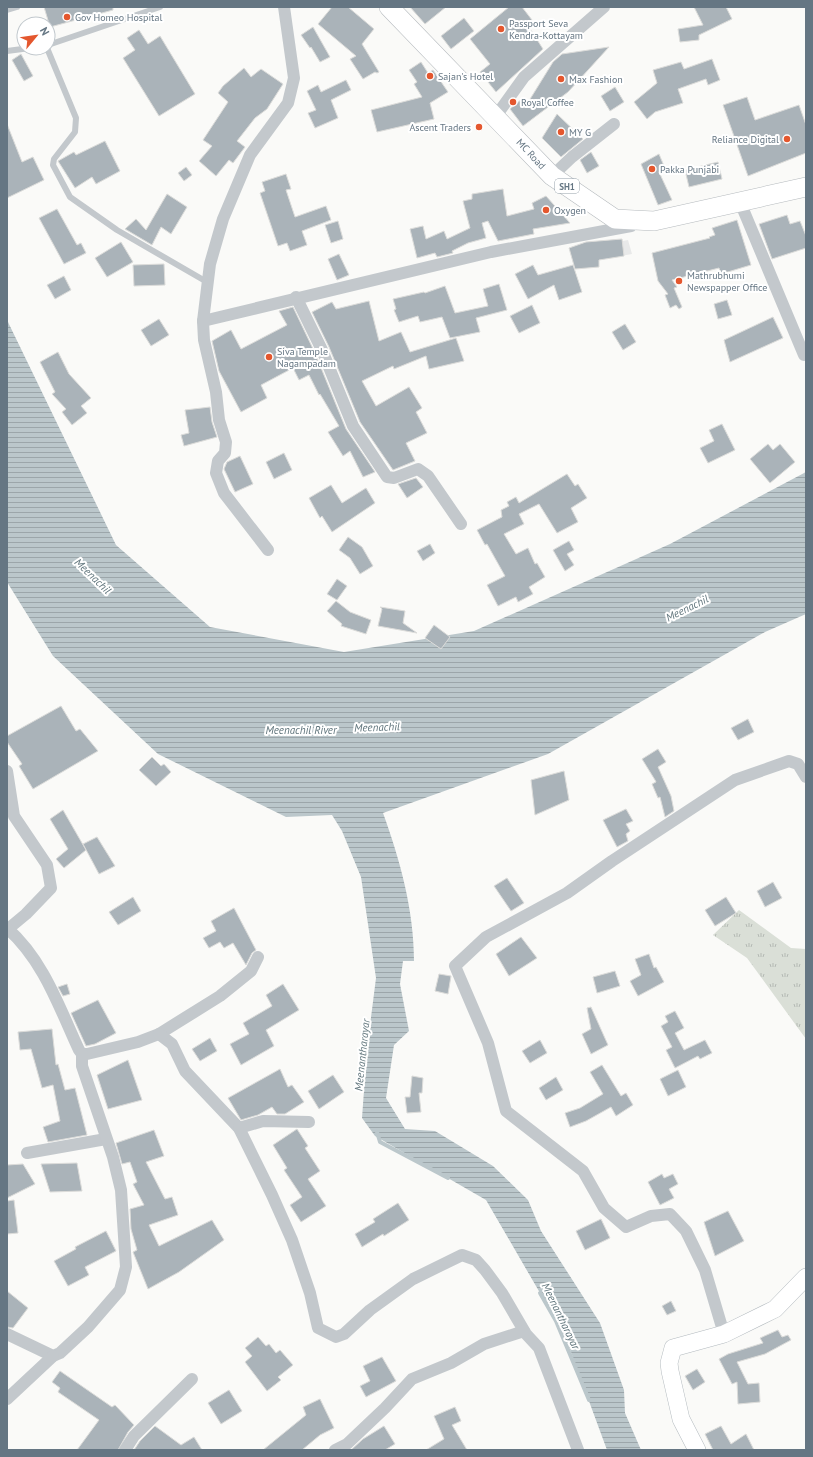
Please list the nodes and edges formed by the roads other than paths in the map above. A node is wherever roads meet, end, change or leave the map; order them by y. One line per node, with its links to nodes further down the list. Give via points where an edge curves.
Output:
1 (18, 7): 6 (lane)
2 (160, 7): 7 (lane)
3 (284, 7): 15 (street, via 294,78 288,103 250,155 223,219)
4 (389, 7): 9 (main road, MC Road / SH1)
5 (604, 7): 9 (street, via 524,77)
6 (7, 10)
7 (56, 42)
8 (50, 56): 15 (lane, via 76,118 75,132 54,159 53,165 70,197 117,230)
9 (496, 116): 11 (main road, MC Road / SH1)
10 (614, 124): 11 (street)
11 (552, 176): 14 (main road, MC Road / SH1, via 615,219)
12 (806, 187): 13 (main road, MC Road / SH1)
13 (740, 202): 14 (main road, MC Road / SH1); 18 (street)
14 (654, 221): 16 (street, via 491,252)
15 (207, 282): 17 (street)
16 (296, 297): 17 (street); 19 (street, via 322,350 353,426 387,477 394,478 418,469 428,476)
17 (203, 321): 20 (street, via 204,340 216,392 219,420 226,442 225,453 218,461 216,472 224,493)
18 (804, 355)
19 (461, 524)
20 (268, 550)
21 (7, 771): 23 (street, via 14,816 47,865 51,888)
22 (806, 777): 34 (street, via 798,764 789,761 735,780 568,893 486,937 455,966 488,1043 506,1111 583,1171 604,1208 626,1227 651,1216 670,1214 686,1231 705,1270)
23 (8, 929): 26 (street, via 38,965 61,1006)
24 (258, 957): 25 (street, via 251,971 220,996)
25 (159, 1034): 26 (street, via 138,1042); 28 (street, via 172,1044 185,1071)
26 (82, 1054): 29 (street, via 82,1066)
27 (309, 1122): 28 (street, via 263,1121)
28 (239, 1128): 32 (street, via 292,1240 310,1293 318,1328 336,1337 344,1334 370,1310 413,1279 462,1255 476,1260 485,1270)
29 (106, 1139): 30 (street); 35 (street, via 121,1190 126,1267 120,1290 88,1327 60,1353)
30 (27, 1153)
31 (806, 1277): 34 (main road, via 775,1309)
32 (524, 1331): 39 (street, via 484,1344 451,1363 412,1379 347,1444); 40 (street, via 539,1348)
33 (7, 1334): 35 (street)
34 (724, 1334): 41 (main road, via 674,1348 670,1363 681,1419)
35 (53, 1356): 37 (street)
36 (192, 1380): 38 (street, via 134,1436)
37 (7, 1399)
38 (125, 1450)
39 (336, 1450)
40 (578, 1450)
41 (697, 1450)

